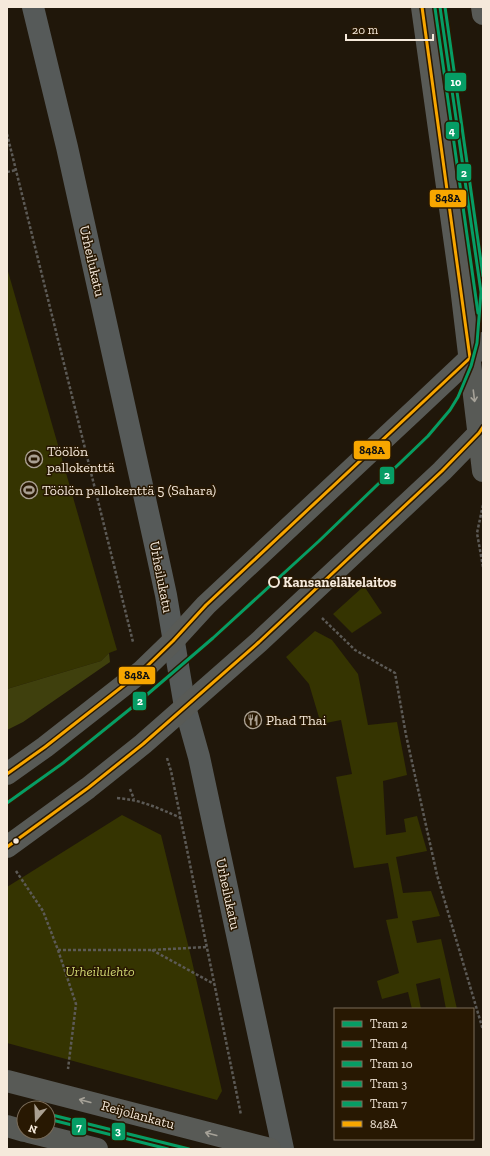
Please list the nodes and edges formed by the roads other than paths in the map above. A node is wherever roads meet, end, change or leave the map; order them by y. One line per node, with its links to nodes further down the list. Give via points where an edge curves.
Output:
1 (33, 7): 8 (street, Urheilukatu, via 67,147 166,596)
2 (422, 7): 5 (main road, via 461,287)
3 (482, 7): 4 (main road)
4 (483, 14)
5 (476, 350): 6 (main road, one-way to 6); 8 (main road, via 206,605)
6 (481, 430): 7 (main road); 9 (main road, via 433,480)
7 (483, 470)
8 (173, 641): 9 (street, Urheilukatu); 10 (main road, via 142,671)
9 (186, 707): 11 (main road); 16 (street, Urheilukatu)
10 (7, 774)
11 (10, 857)
12 (7, 1081): 15 (main road, Reijolankatu, one-way to 12)
13 (56, 1139): 14 (main road)
14 (97, 1149)
15 (270, 1149)
16 (283, 1149)

